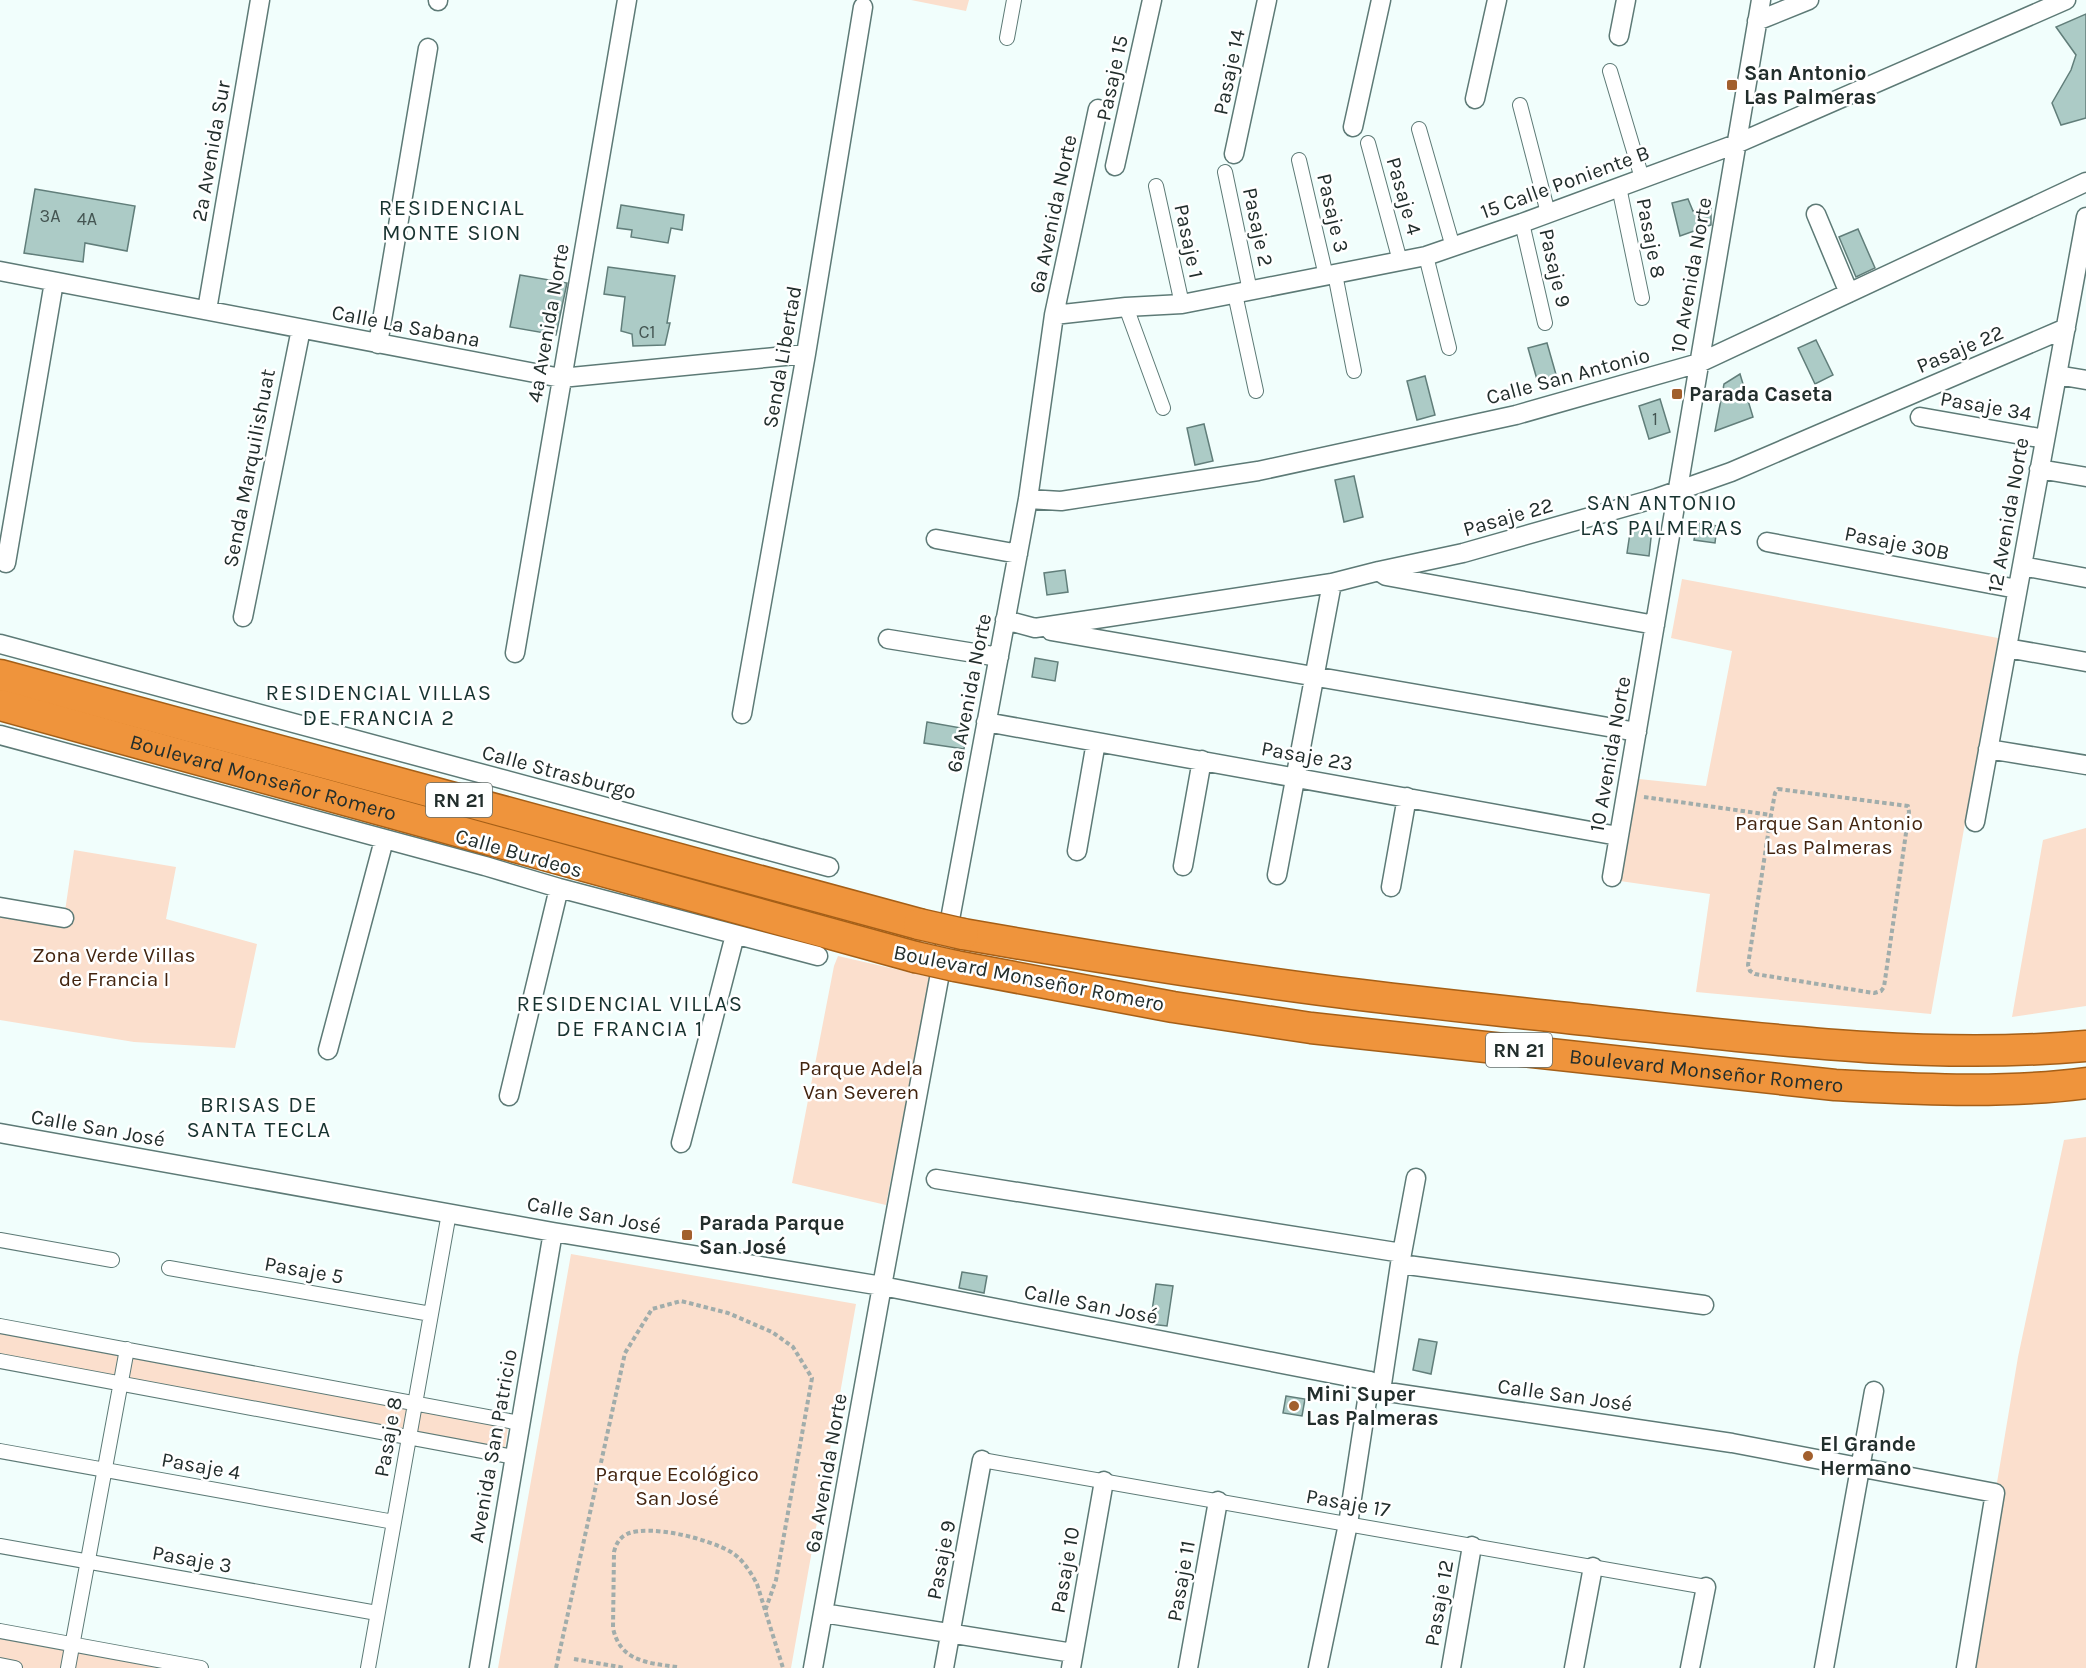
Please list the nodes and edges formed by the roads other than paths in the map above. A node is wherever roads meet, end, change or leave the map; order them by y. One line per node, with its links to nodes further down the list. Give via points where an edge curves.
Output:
1 (260, 0): 49 (street, 2a Avenida Sur)
2 (627, 0): 60 (street, 4a Avenida Norte)
3 (1014, 0): 15 (street)
4 (1152, 0): 27 (street, Pasaje 15)
5 (1267, 0): 25 (street, Pasaje 14)
6 (1382, 0): 21 (street)
7 (1497, 0): 18 (street)
8 (1626, 0): 14 (street)
9 (1761, 0): 13 (street, 10 Avenida Norte)
10 (1809, 0): 13 (street)
11 (2066, 0): 24 (street, 15 Calle Poniente B)
12 (863, 7): 56 (street, Senda Libertad)
13 (1757, 21): 24 (street, 10 Avenida Norte)
14 (1619, 36)
15 (1007, 38)
16 (428, 48): 54 (street)
17 (1610, 71): 29 (street)
18 (1475, 99)
19 (1520, 105): 33 (street)
20 (1098, 109): 50 (street, 6a Avenida Norte)
21 (1353, 127)
22 (1419, 129): 37 (street)
23 (1368, 143): 39 (street, Pasaje 4)
24 (1736, 144): 29 (street, 15 Calle Poniente B); 57 (street, 10 Avenida Norte)
25 (1234, 153)
26 (1299, 160): 42 (street, Pasaje 3)
27 (1115, 166)
28 (1225, 172): 44 (street, Pasaje 2)
29 (1642, 178): 32 (street, 15 Calle Poniente B)
30 (2086, 182): 45 (street, Calle San Antonio)
31 (1156, 186): 47 (street, Pasaje 1)
32 (1619, 187): 33 (street, 15 Calle Poniente B); 46 (street, Pasaje 8)
33 (1548, 213): 36 (street, 15 Calle Poniente B)
34 (1816, 214): 45 (street)
35 (2086, 217): 41 (street, 12 Avenida Norte)
36 (1522, 223): 37 (street, 15 Calle Poniente B); 51 (street, Pasaje 9)
37 (1453, 247): 38 (street, 15 Calle Poniente B)
38 (1426, 256): 39 (street, 15 Calle Poniente B); 55 (street)
39 (1400, 261): 42 (street, 15 Calle Poniente B)
40 (0, 272): 43 (street, Calle La Sabana)
41 (2081, 273): 52 (street, 12 Avenida Norte)
42 (1331, 275): 44 (street, 15 Calle Poniente B); 58 (street)
43 (54, 282): 49 (street, Calle La Sabana); 73 (street)
44 (1243, 292): 47 (street, 15 Calle Poniente B); 62 (street)
45 (1849, 293): 57 (street, Calle San Antonio)
46 (1642, 298)
47 (1182, 304): 48 (street, 15 Calle Poniente B)
48 (1126, 307): 50 (street, 15 Calle Poniente B); 63 (street)
49 (207, 310): 53 (street, Calle La Sabana)
50 (1054, 315): 69 (street, 6a Avenida Norte)
51 (1545, 323)
52 (2066, 328): 59 (street, 12 Avenida Norte); 68 (street, Pasaje 22, via 1731,472)
53 (301, 329): 54 (street, Calle La Sabana); 79 (street, Senda Marquilishuat)
54 (378, 344): 60 (street, Calle La Sabana)
55 (1449, 348)
56 (806, 354): 60 (street, Calle La Sabana); 92 (street, Senda Libertad)
57 (1699, 363): 68 (street, 10 Avenida Norte); 69 (street, Calle San Antonio, via 1516,415 1258,471 1061,501)
58 (1354, 371)
59 (2057, 375): 61 (street); 65 (street, 12 Avenida Norte)
60 (561, 378): 86 (street, 4a Avenida Norte)
61 (2086, 380)
62 (1256, 391)
63 (1163, 408)
64 (1920, 417): 65 (street, Pasaje 34)
65 (2045, 439): 66 (street, 12 Avenida Norte)
66 (2040, 469): 67 (street); 74 (street, 12 Avenida Norte)
67 (2086, 477)
68 (1678, 489): 75 (street, Pasaje 22, via 1462,553); 81 (street, 10 Avenida Norte)
69 (1028, 499): 72 (street, 6a Avenida Norte)
70 (936, 539): 72 (street)
71 (1767, 542): 78 (street, Pasaje 30B)
72 (1018, 554): 80 (street, 6a Avenida Norte)
73 (6, 563)
74 (2022, 566): 76 (street); 78 (street, 12 Avenida Norte)
75 (1379, 571): 77 (street, Pasaje 22); 81 (street, via 1386,576)
76 (2086, 578)
77 (1332, 583): 82 (street, Pasaje 22); 90 (street)
78 (2017, 589): 85 (street, 12 Avenida Norte)
79 (243, 616)
80 (1005, 620): 82 (street, Pasaje 22); 87 (street, 6a Avenida Norte)
81 (1655, 625): 94 (street, 10 Avenida Norte)
82 (1035, 628): 90 (street)
83 (888, 639): 87 (street)
84 (0, 644): 107 (street, Calle Strasburgo)
85 (2007, 648): 88 (street); 97 (street, 12 Avenida Norte)
86 (515, 653)
87 (999, 657): 93 (street, 6a Avenida Norte)
88 (2086, 662)
89 (0, 675): 116 (highway, Boulevard Monseñor Romero / RN 21, bridge, via 963,934 1360,995 1787,1041 1947,1050)
90 (1314, 676): 94 (street); 100 (street)
91 (0, 705): 118 (highway, Boulevard Monseñor Romero / RN 21, bridge, via 915,957 1162,1005 1311,1028 1823,1083 1999,1090)
92 (742, 714)
93 (986, 722): 96 (street, Pasaje 23); 130 (street, 6a Avenida Norte)
94 (1637, 732): 103 (street, 10 Avenida Norte)
95 (0, 735): 104 (street, Calle Burdeos)
96 (1096, 742): 98 (street, Pasaje 23); 105 (street)
97 (1988, 748): 99 (street); 102 (street, 12 Avenida Norte)
98 (1202, 760): 100 (street, Pasaje 23); 106 (street)
99 (2086, 765)
100 (1297, 777): 101 (street, Pasaje 23); 108 (street)
101 (1407, 797): 103 (street, Pasaje 23); 110 (street)
102 (1975, 822)
103 (1618, 836): 109 (street, 10 Avenida Norte)
104 (384, 840): 111 (street, Calle Burdeos); 117 (street)
105 (1077, 851)
106 (1183, 866)
107 (829, 867)
108 (1277, 875)
109 (1612, 877)
110 (1391, 887)
111 (559, 888): 114 (street, Calle Burdeos); 119 (street)
112 (0, 907): 113 (street)
113 (64, 918)
114 (735, 935): 115 (street, Calle Burdeos); 121 (street)
115 (818, 957)
116 (2086, 1046)
117 (327, 1050)
118 (2086, 1083)
119 (509, 1096)
120 (0, 1133): 124 (street, Calle San José)
121 (681, 1143)
122 (1416, 1178): 127 (street)
123 (936, 1179): 127 (street)
124 (449, 1213): 125 (street, Calle San José); 132 (street, Pasaje 8)
125 (553, 1232): 130 (street, Calle San José); 140 (street, Avenida San Patricio)
126 (0, 1240): 128 (street)
127 (1401, 1258): 131 (street); 137 (street)
128 (112, 1260)
129 (169, 1268): 132 (street, Pasaje 5)
130 (882, 1286): 137 (street, Calle San José); 157 (street, 6ª Avenida Norte)
131 (1704, 1305)
132 (431, 1314): 139 (street, Pasaje 8)
133 (0, 1326): 134 (street)
134 (127, 1349): 136 (street); 139 (street)
135 (0, 1362): 136 (street)
136 (120, 1384): 141 (street); 146 (street)
137 (1376, 1386): 145 (street, Calle San José, via 1732,1443); 150 (street)
138 (1874, 1390): 145 (street)
139 (415, 1403): 140 (street); 141 (street, Pasaje 8)
140 (520, 1423): 143 (street, Avenida San Patricio)
141 (409, 1438): 143 (street); 149 (street, Pasaje 8)
142 (0, 1451): 146 (street, Pasaje 4)
143 (514, 1457): 167 (street, Avenida San Patricio)
144 (982, 1460): 147 (street, Pasaje 17); 159 (street, Pasaje 9)
145 (1860, 1468): 175 (street); 176 (street, Calle San José, via 1995,1493)
146 (105, 1470): 149 (street, Pasaje 4); 153 (street)
147 (1104, 1481): 148 (street, Pasaje 17); 161 (street, Pasaje 10)
148 (1218, 1501): 150 (street, Pasaje 17); 170 (street, Pasaje 11)
149 (394, 1522): 156 (street, Pasaje 8)
150 (1348, 1524): 152 (street, Pasaje 17); 171 (street)
151 (0, 1546): 153 (street, Pasaje 3)
152 (1472, 1546): 154 (street, Pasaje 17); 172 (street, Pasaje 12)
153 (88, 1561): 156 (street, Pasaje 3); 160 (street)
154 (1593, 1567): 155 (street, Pasaje 17); 173 (street)
155 (1706, 1587): 174 (street)
156 (377, 1613): 166 (street, Pasaje 8)
157 (823, 1613): 159 (street); 168 (street, 6ª Avenida Norte)
158 (0, 1631): 160 (street)
159 (950, 1633): 161 (street); 169 (street, Pasaje 9)
160 (72, 1645): 164 (street); 165 (street)
161 (1072, 1661)
162 (0, 1665): 163 (street)
163 (15, 1668)
164 (68, 1668)
165 (201, 1668)
166 (368, 1668)
167 (479, 1668)
168 (813, 1668)
169 (944, 1668)
170 (1188, 1668)
171 (1318, 1668)
172 (1451, 1668)
173 (1574, 1668)
174 (1690, 1668)
175 (1824, 1668)
176 (1966, 1668)

